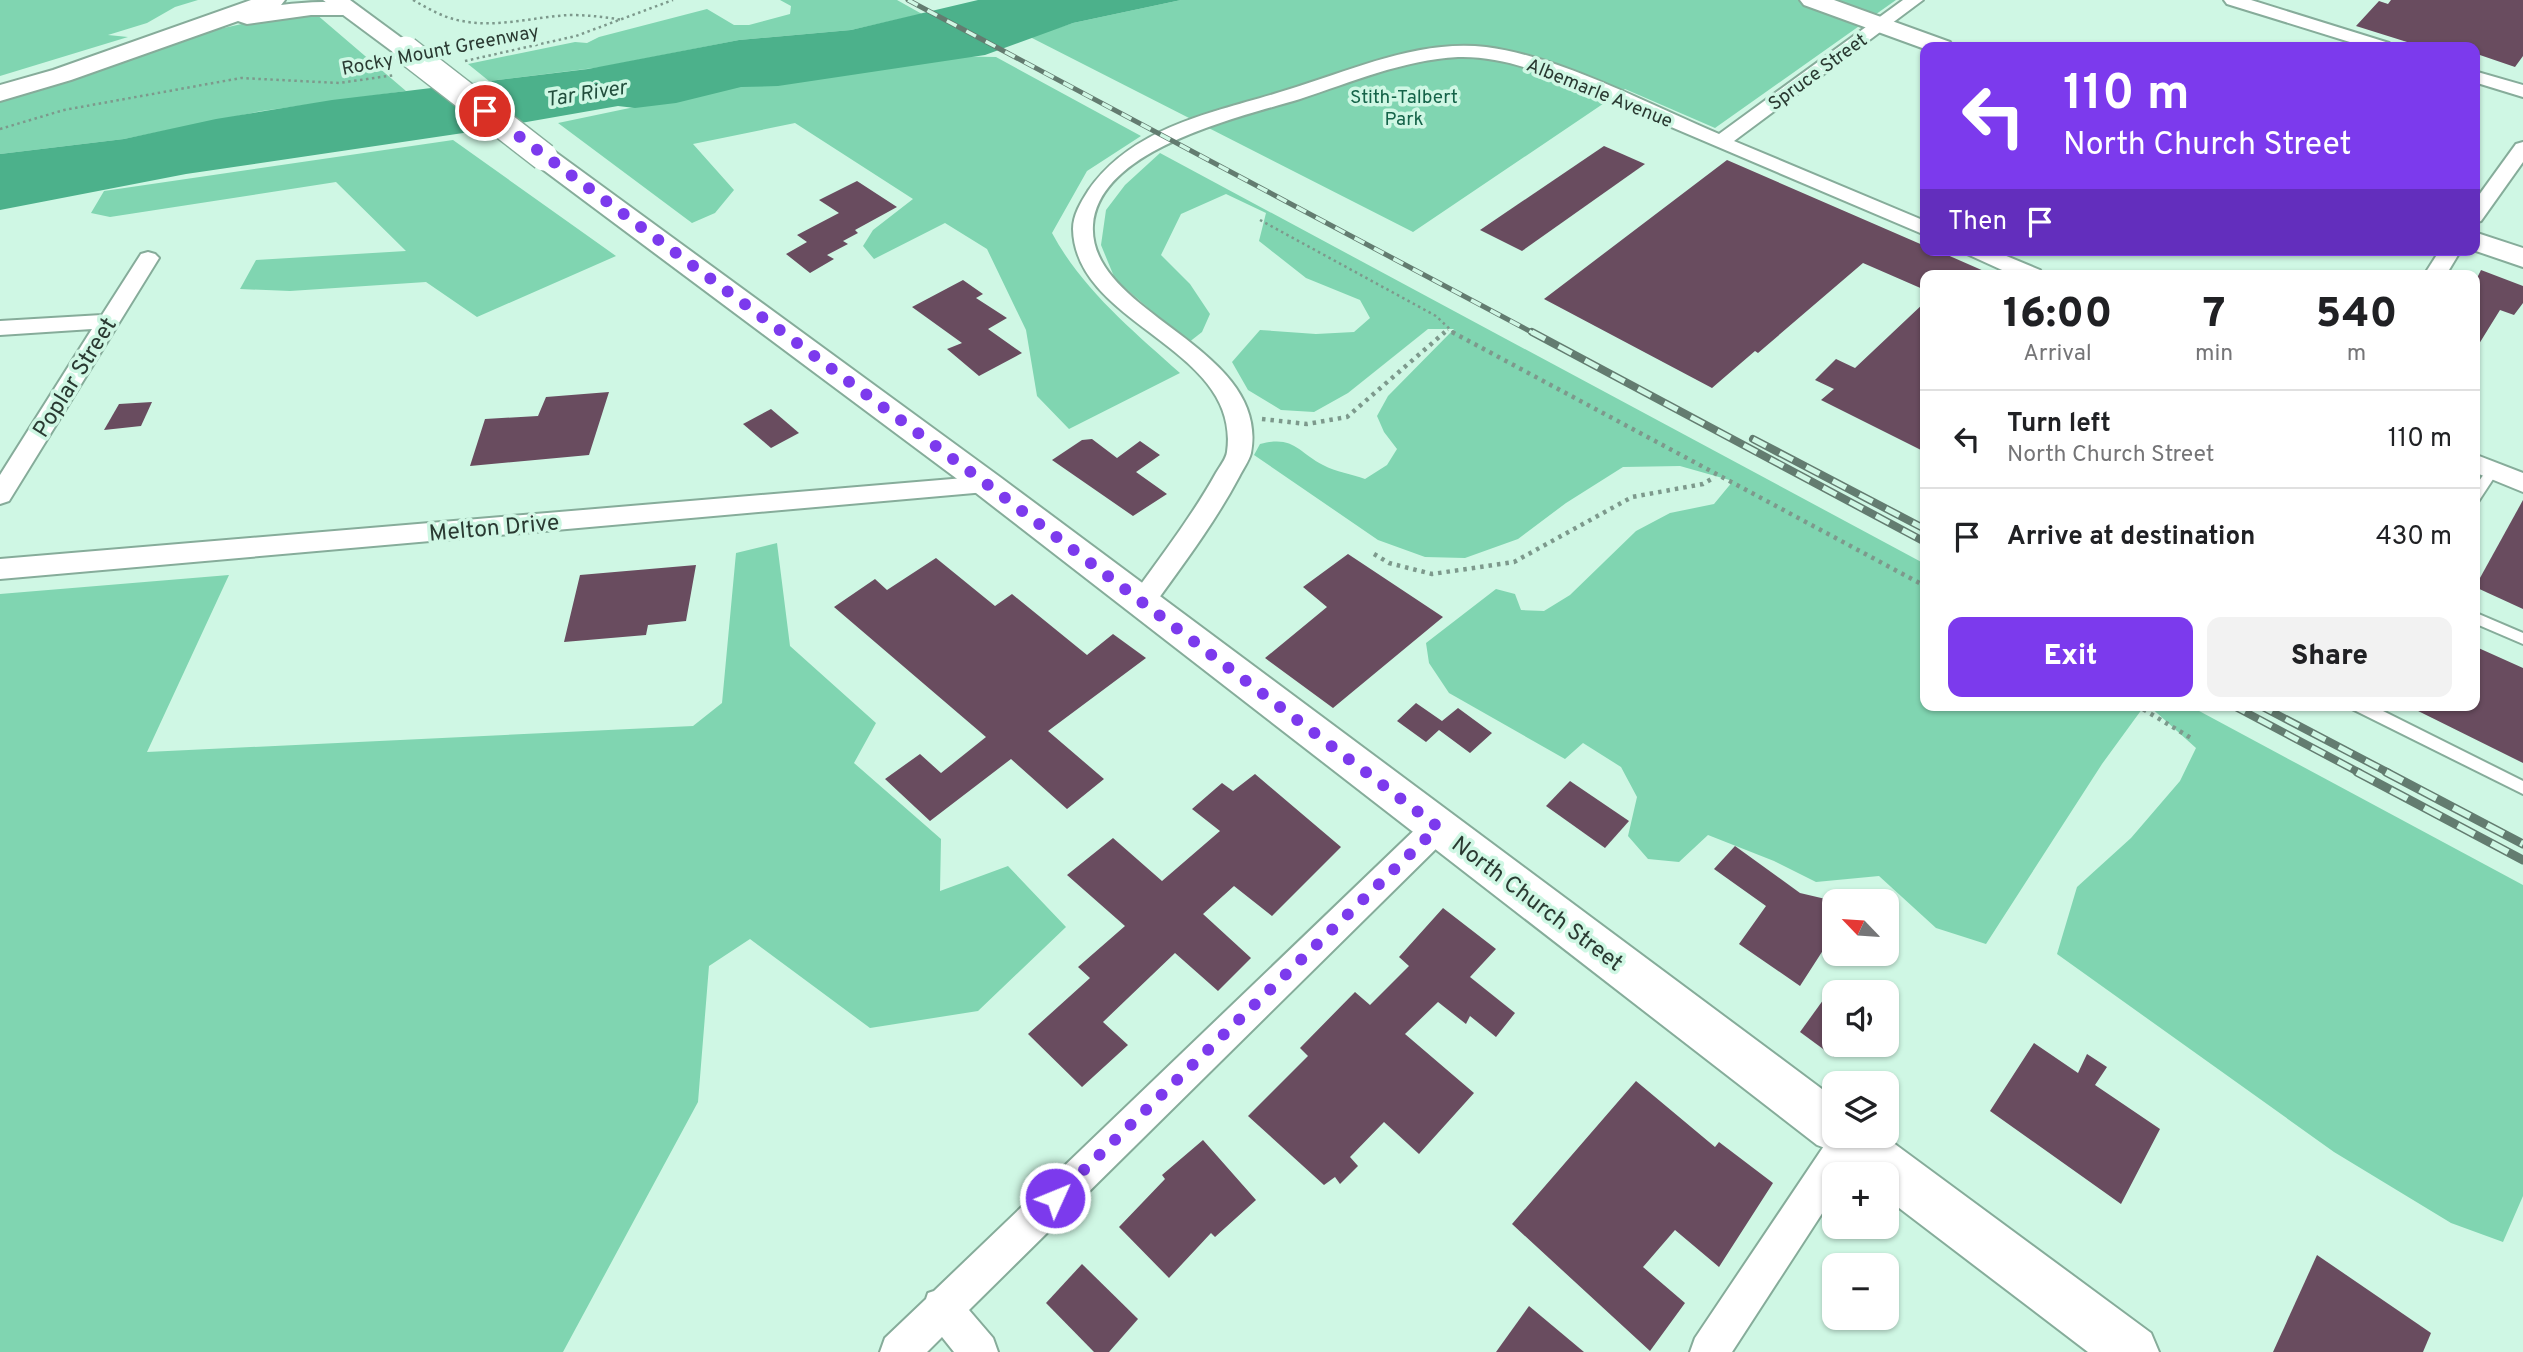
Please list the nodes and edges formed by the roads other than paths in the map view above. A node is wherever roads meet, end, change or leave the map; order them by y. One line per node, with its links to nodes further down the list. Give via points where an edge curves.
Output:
1 (273, 0): 8 (main road)
2 (1812, 0): 7 (main road)
3 (1914, 0): 7 (street, Spruce Street)
4 (2233, 0): 10 (street)
5 (240, 1): 12 (main road)
6 (341, 5): 8 (main road); 28 (main road, North Church Street, bridge, via 403,62 544,157)
7 (1879, 25): 9 (main road); 15 (street, Spruce Street)
8 (197, 27): 14 (main road)
9 (1927, 42)
10 (2367, 42)
11 (2480, 78): 13 (street)
12 (0, 79)
13 (2523, 91)
14 (0, 93)
15 (1720, 142): 18 (street, Albemarle Avenue); 31 (street, Albemarle Avenue, via 1508,56 1432,54 1222,117 1157,142 1114,173 1100,188 1083,225 1082,246 1089,263 1204,366 1228,392 1241,421 1239,454 1205,516)
16 (2523, 148): 17 (street)
17 (2480, 209)
18 (1920, 227)
19 (2480, 243): 22 (main road)
20 (1988, 256): 23 (street)
21 (148, 258): 24 (street, Poplar Street)
22 (2523, 258)
23 (2020, 270)
24 (109, 321): 25 (street); 29 (street, Poplar Street)
25 (0, 328)
26 (2484, 466): 27 (street)
27 (2523, 483)
28 (988, 485): 30 (street, Melton Drive); 31 (main road, North Church Street)
29 (0, 495)
30 (0, 569)
31 (1142, 602): 36 (main road, North Church Street)
32 (2480, 620): 33 (lane)
33 (2523, 639)
34 (2369, 711): 35 (lane)
35 (2523, 788)
36 (1438, 827): 37 (main road, North Church Street); 40 (street)
37 (1822, 1118)
38 (1834, 1148): 43 (street)
39 (1862, 1148): 44 (main road, North Church Street)
40 (942, 1307): 41 (street); 42 (street)
41 (899, 1352)
42 (979, 1352)
43 (1709, 1352)
44 (2132, 1352)

